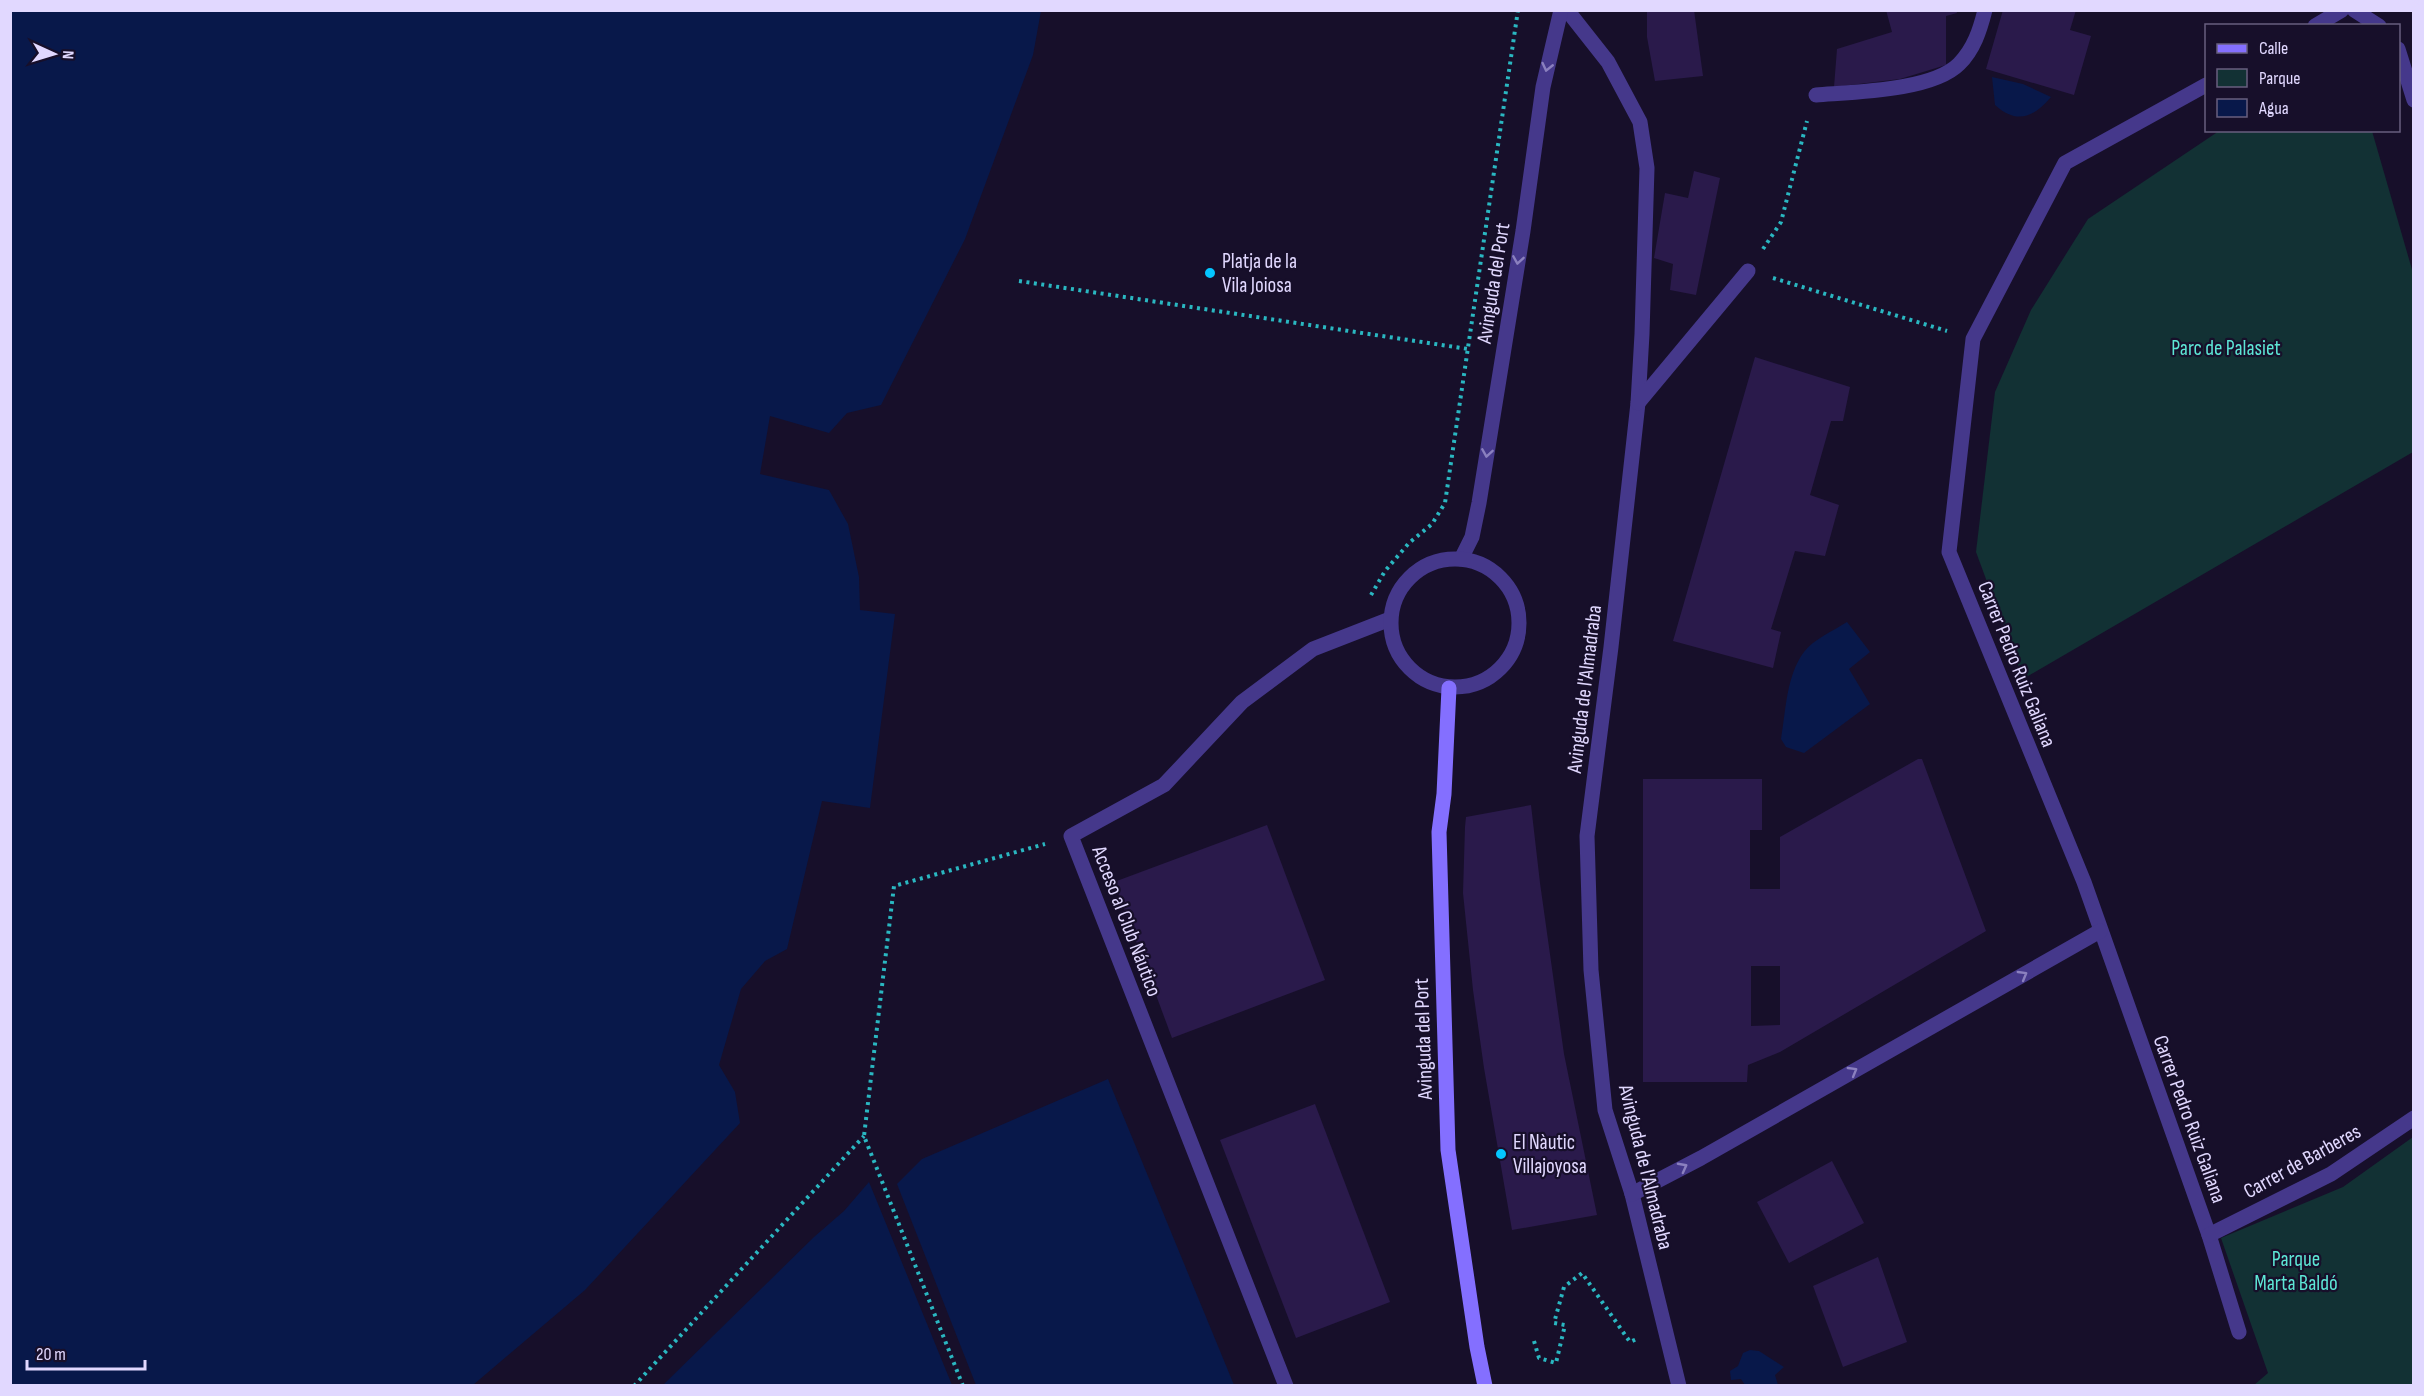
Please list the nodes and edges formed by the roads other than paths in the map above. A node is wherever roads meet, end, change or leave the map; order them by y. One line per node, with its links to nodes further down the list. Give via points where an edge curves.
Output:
1 (1561, 10): 14 (street, Avinguda del Port, one-way to 14, via 1543,87 1479,503 1472,537)
2 (1567, 10): 13 (street, Avinguda de l'Almadraba, via 1608,62 1640,122 1647,168)
3 (1985, 10): 10 (street, via 1977,37 1958,65 1932,79 1887,89)
4 (2342, 10): 6 (street)
5 (2354, 10): 7 (street)
6 (2318, 24)
7 (2376, 24)
8 (2400, 55): 11 (street)
9 (2205, 86): 17 (street, Carrer Pedro Ruiz Galiana, via 2065,163 1973,339 1949,552 2084,882)
10 (1816, 95)
11 (2414, 100)
12 (1748, 271): 13 (street)
13 (1638, 403): 19 (street, Avinguda de l'Almadraba, via 1587,836 1591,970 1605,1110)
14 (1461, 560): 15 (street, via 1440,561 1422,568 1406,581 1395,599); 16 (street, via 1480,564 1497,575 1510,591 1517,609 1518,630 1514,649 1503,666 1487,679)
15 (1390, 619): 16 (street, via 1392,639 1400,657 1430,683); 22 (street, Acceso al Club Náutico, via 1313,649 1242,702 1164,785 1071,837)
16 (1449, 688): 23 (street, Avinguda del Port, via 1444,794 1438,832 1448,1150)
17 (2100, 931): 19 (street, one-way to 17); 20 (street, Carrer Pedro Ruiz Galiana)
18 (2414, 1118): 20 (street, Carrer de Barberes, via 2331,1174)
19 (1632, 1194): 24 (street, Avinguda de l'Almadraba)
20 (2209, 1235): 21 (street, Carrer Pedro Ruiz Galiana)
21 (2239, 1332)
22 (1286, 1386)
23 (1485, 1386)
24 (1679, 1386)

